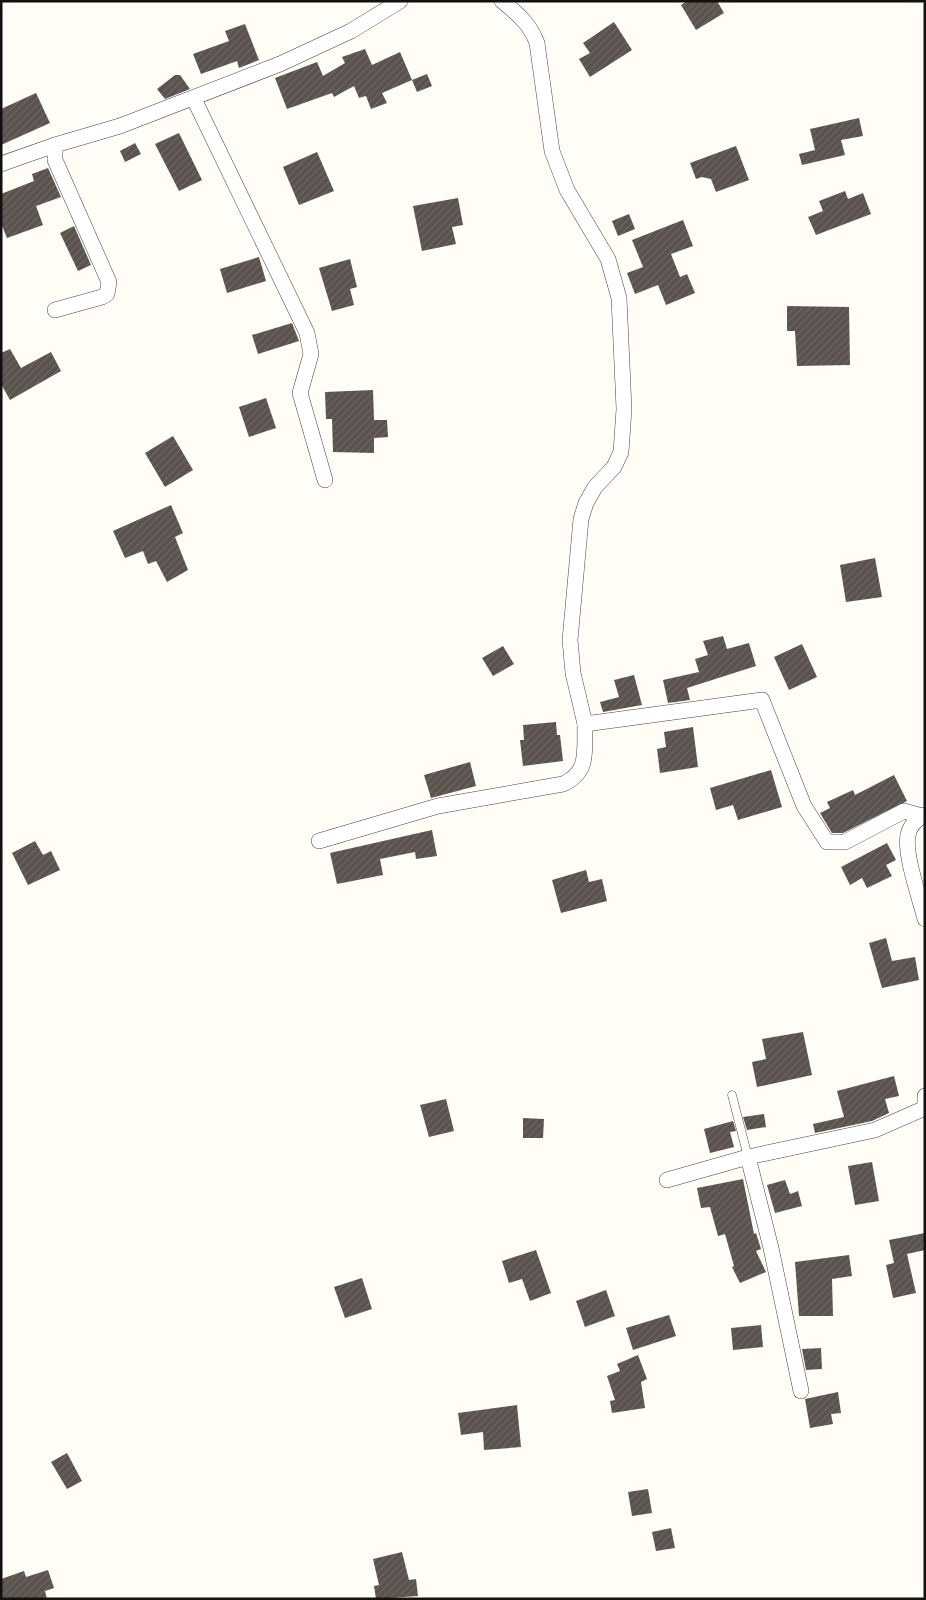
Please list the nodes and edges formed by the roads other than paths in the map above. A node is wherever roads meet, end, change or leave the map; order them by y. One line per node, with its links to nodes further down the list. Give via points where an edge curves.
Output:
1 (400, 1): 3 (street, via 352,32)
2 (502, 1): 8 (street, via 529,24 538,43 552,151 576,206 608,259 619,298 624,409 621,452 614,467 595,487 581,519 570,640 573,673)
3 (194, 99): 4 (street); 7 (street, via 307,333 311,354 300,393)
4 (55, 145): 5 (street); 6 (street, via 55,160 109,282 102,297)
5 (1, 164)
6 (55, 310)
7 (324, 480)
8 (585, 724): 9 (street, via 762,700 804,806 827,842 845,842 904,810); 10 (street, via 583,768 572,780 438,806)
9 (923, 816): 11 (street, via 910,829 907,848)
10 (319, 841)
11 (925, 919)
12 (732, 1094): 15 (lane)
13 (925, 1096): 14 (street)
14 (925, 1108): 15 (street, via 875,1130)
15 (748, 1157): 16 (street); 17 (street)
16 (667, 1180)
17 (801, 1391)

